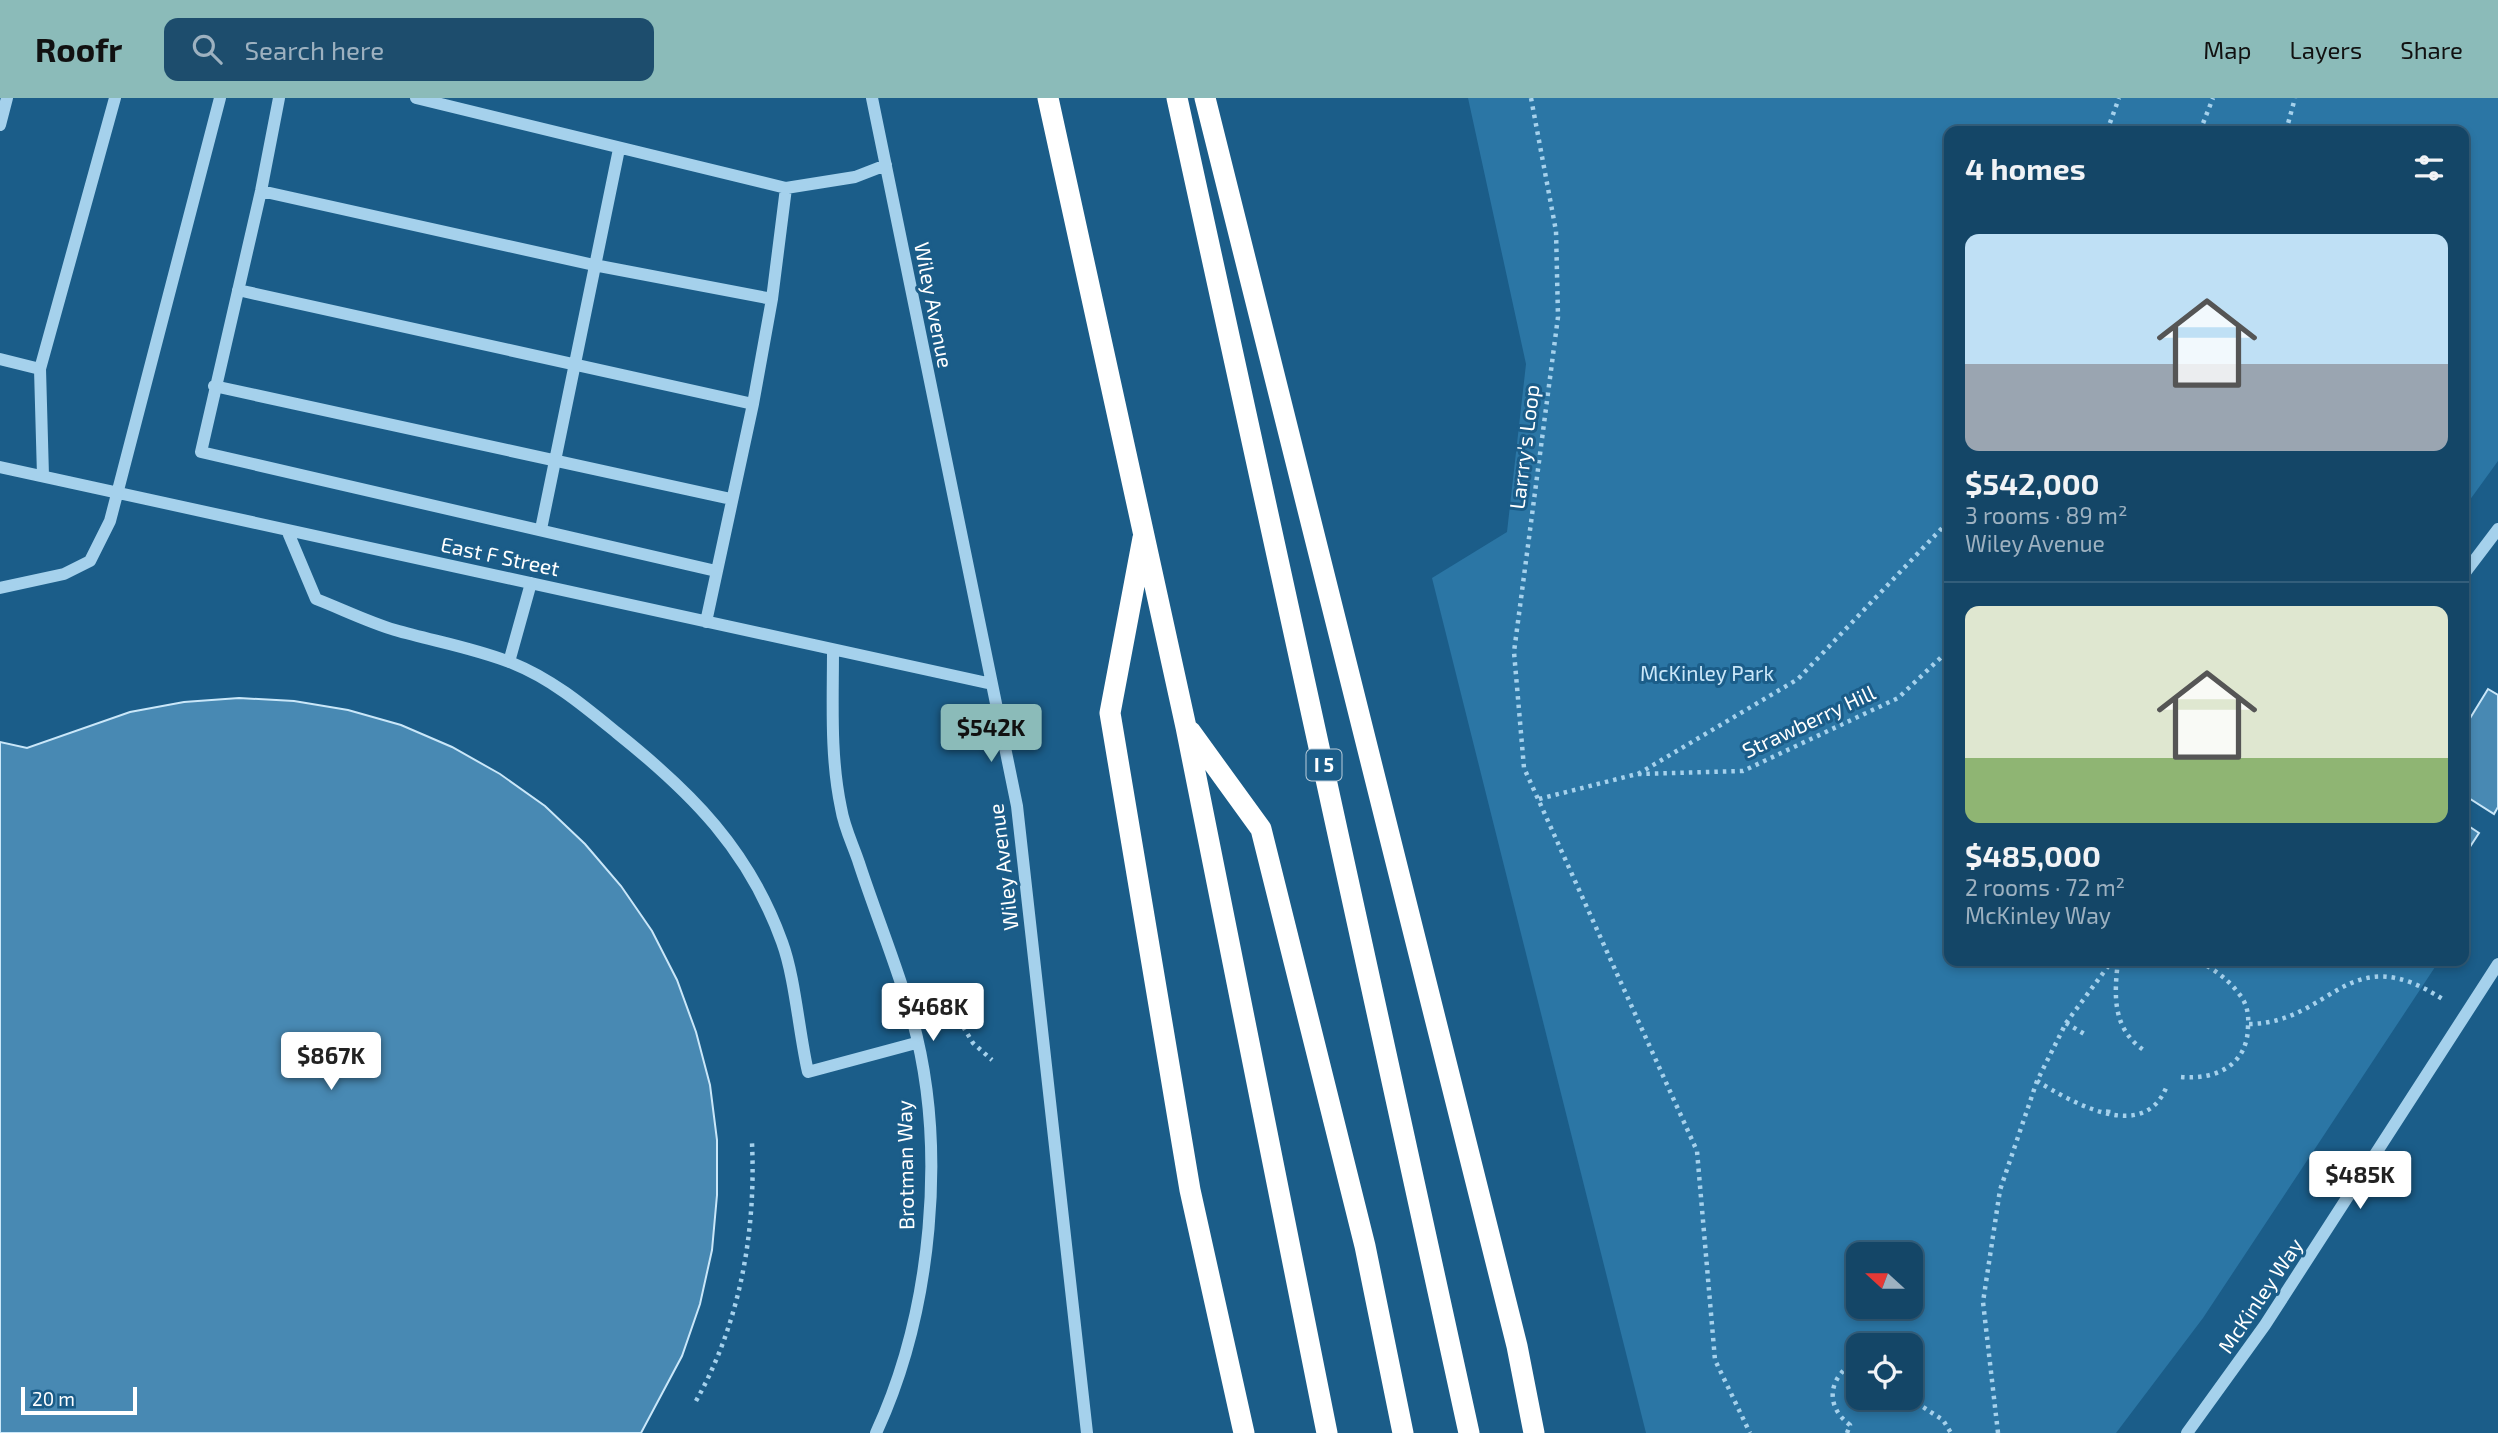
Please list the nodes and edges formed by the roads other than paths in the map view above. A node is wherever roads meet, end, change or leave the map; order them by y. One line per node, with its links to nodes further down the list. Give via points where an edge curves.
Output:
1 (7, 98): 10 (street)
2 (115, 98): 20 (street)
3 (220, 98): 26 (street)
4 (279, 98): 14 (street)
5 (416, 98): 11 (street)
6 (872, 98): 12 (street, Wiley Avenue)
7 (1048, 98): 29 (highway)
8 (1177, 98): 48 (highway, I 5)
9 (1205, 98): 49 (highway, I 5, via 1513,1332)
10 (0, 125)
11 (619, 149): 13 (street); 15 (street)
12 (886, 165): 13 (street, via 855,177); 39 (street, Wiley Avenue)
13 (786, 188): 17 (street)
14 (261, 191): 15 (street); 16 (street)
15 (594, 265): 17 (street); 19 (street)
16 (238, 290): 19 (street); 21 (street)
17 (772, 299): 22 (street)
18 (0, 359): 20 (street)
19 (575, 363): 22 (street); 23 (street)
20 (40, 369): 25 (street)
21 (214, 386): 23 (street); 28 (street, via 201,452)
22 (753, 404): 27 (street)
23 (555, 463): 27 (street); 28 (street)
24 (0, 467): 25 (street, East F Street)
25 (43, 476): 26 (street, East F Street)
26 (118, 493): 31 (street, East F Street); 35 (street, via 90,561 64,574)
27 (731, 499): 33 (street)
28 (541, 529): 33 (street)
29 (1145, 529): 40 (highway); 45 (highway, via 1110,713 1190,1190)
30 (2498, 529): 32 (street)
31 (287, 530): 34 (street, East F Street); 38 (street, via 316,599 390,628)
32 (2469, 567)
33 (716, 571): 36 (street)
34 (531, 583): 36 (street, East F Street); 38 (street)
35 (0, 588)
36 (706, 622): 37 (street, East F Street)
37 (833, 650): 39 (street, East F Street); 42 (street, Brotman Way, via 833,745 841,809)
38 (509, 662): 42 (street, via 572,696 661,768 734,847 760,890 783,944 807,1072)
39 (992, 684): 44 (street, Wiley Avenue, via 1017,806)
40 (1186, 727): 46 (highway); 47 (highway, via 1262,829 1365,1246)
41 (2498, 964): 50 (street, McKinley Way, via 2265,1325)
42 (916, 1043): 43 (street, Brotman Way, via 929,1137 925,1255 912,1329)
43 (876, 1433)
44 (1087, 1433)
45 (1244, 1433)
46 (1326, 1433)
47 (1404, 1433)
48 (1469, 1433)
49 (1534, 1433)
50 (2187, 1433)

